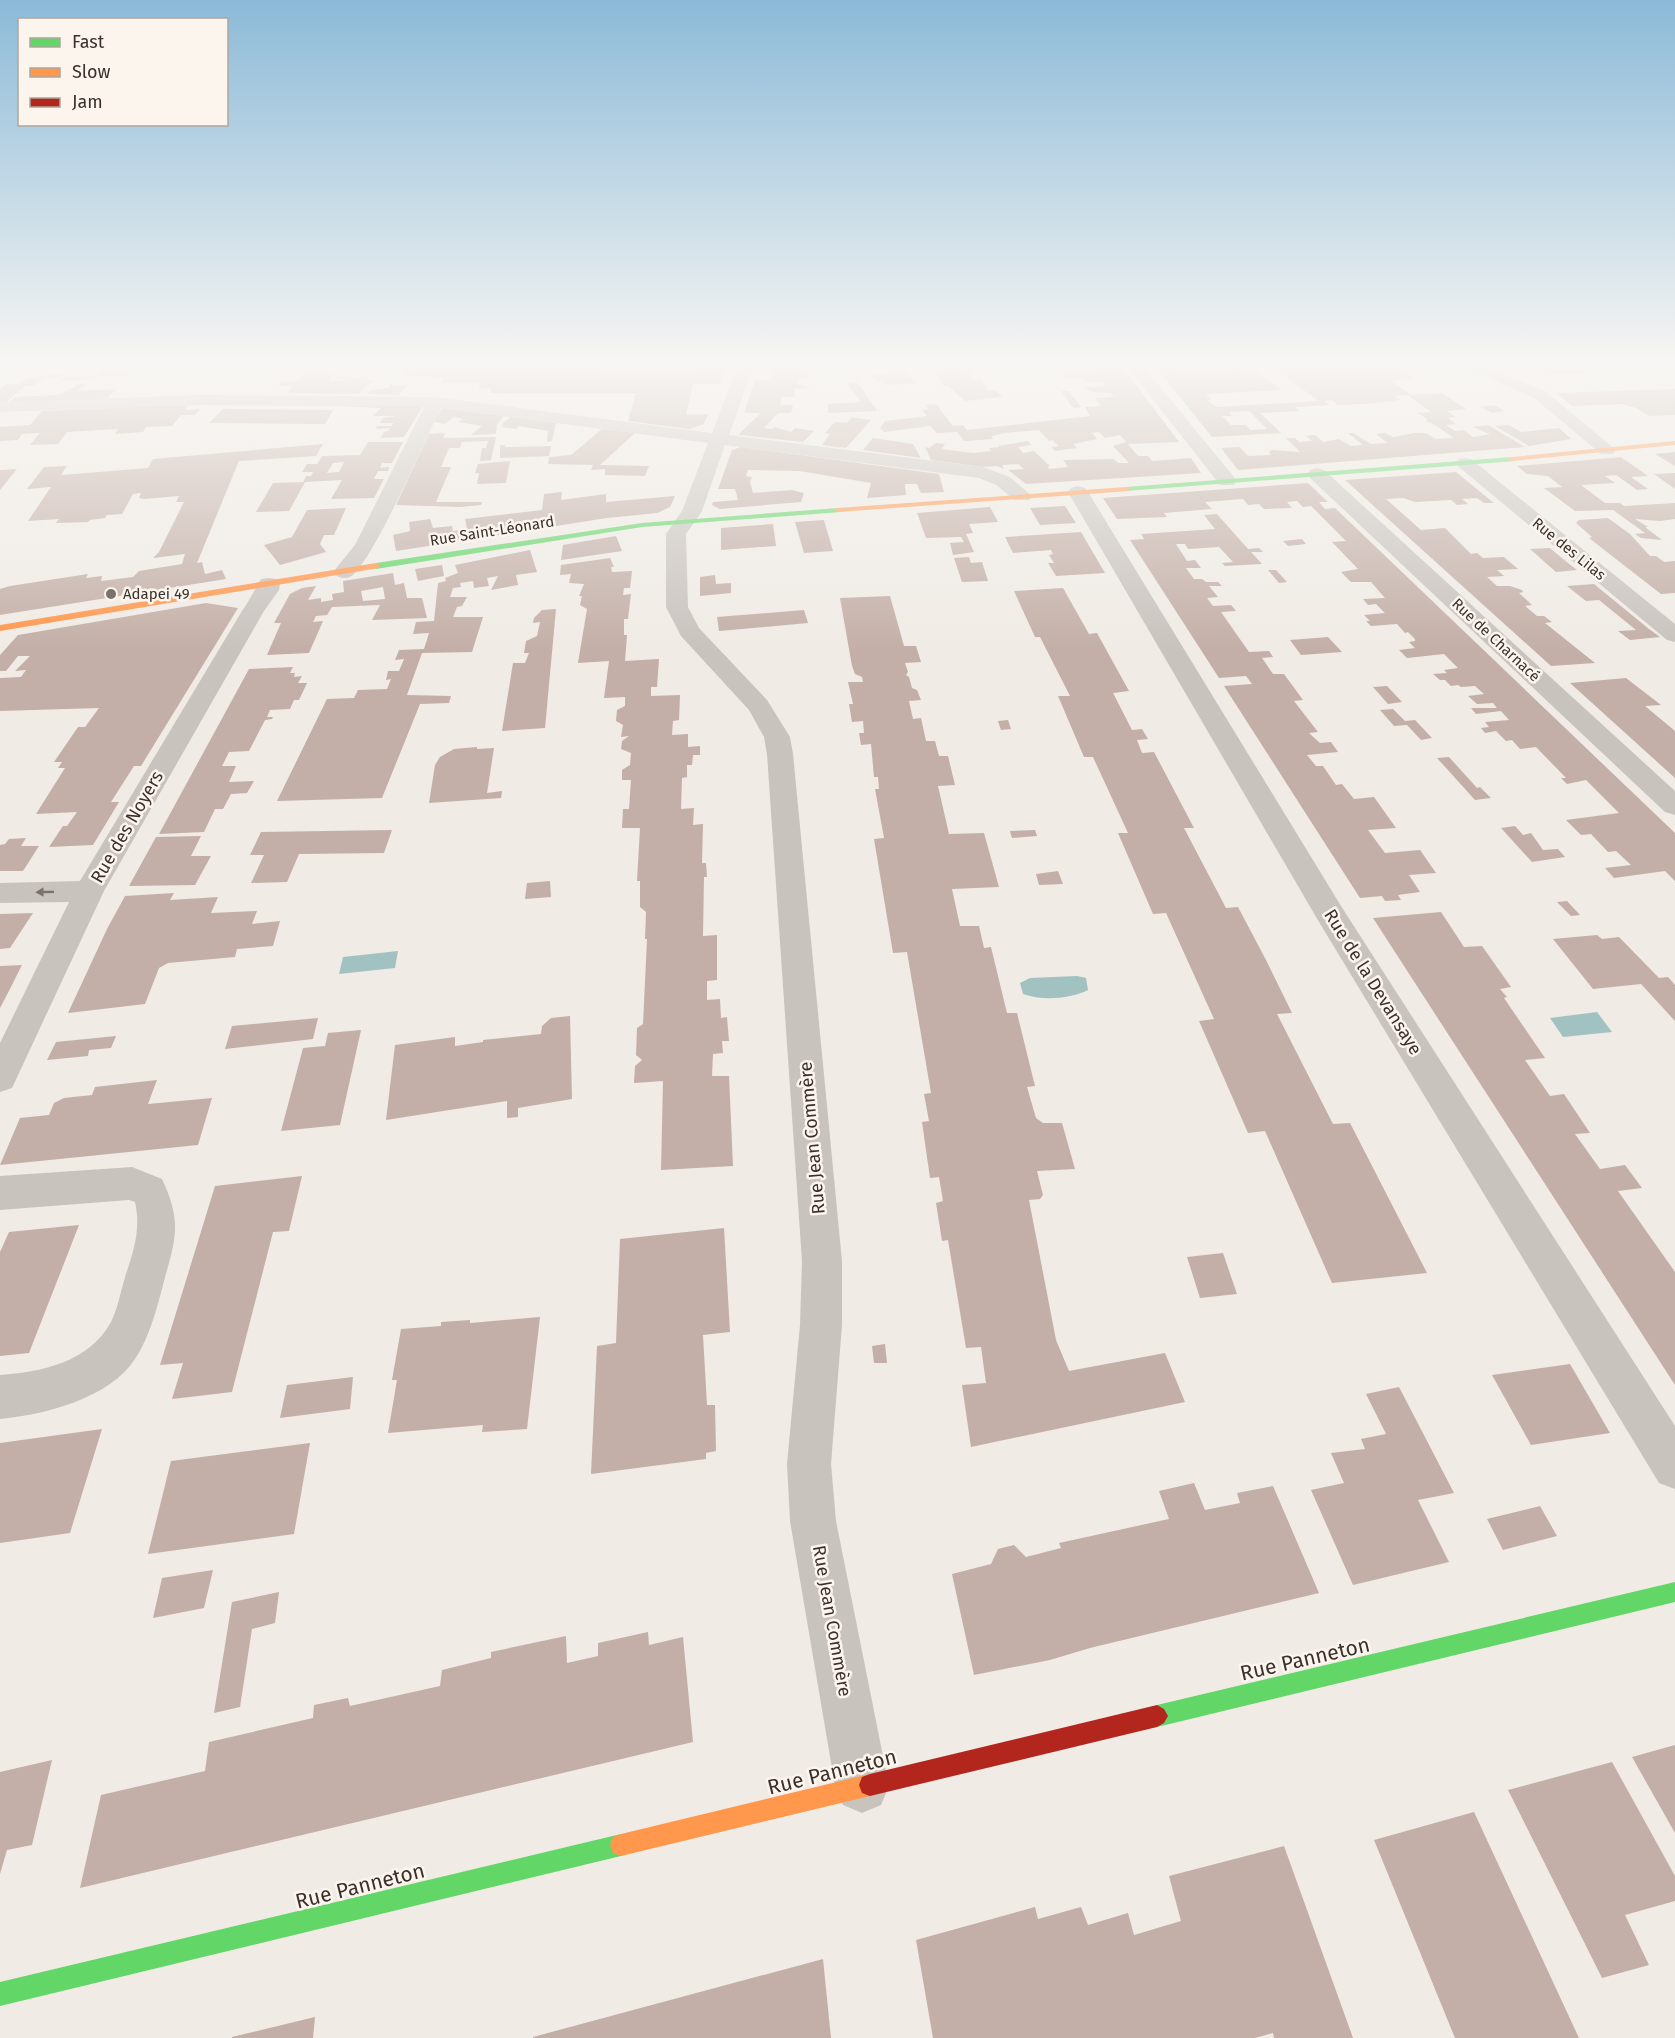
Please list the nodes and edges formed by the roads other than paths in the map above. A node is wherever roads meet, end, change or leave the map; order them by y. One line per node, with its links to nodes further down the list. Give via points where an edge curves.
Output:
1 (406, 460): 12 (street, via 364,546)
2 (711, 460): 11 (street, Rue Jean Commère, via 692,511)
3 (886, 460): 10 (street, via 983,473 1003,481)
4 (1210, 460): 8 (street)
5 (1497, 460): 6 (street, Rue Saint-Léonard)
6 (1465, 463): 7 (street, Rue Saint-Léonard); 15 (street, Rue des Lilas)
7 (1317, 474): 8 (street, Rue Saint-Léonard); 16 (street, Rue de Charnacé)
8 (1227, 481): 9 (street, Rue Saint-Léonard)
9 (1078, 492): 10 (street, Rue Saint-Léonard); 22 (street, Rue de la Devansaye, via 1330,914)
10 (1022, 496): 11 (street, Rue Saint-Léonard)
11 (683, 522): 12 (street, Rue Saint-Léonard, via 592,531); 24 (street, Rue Jean Commère, via 676,534 677,607 682,620 758,705 777,737 780,754 822,1261 822,1325 809,1464 813,1521)
12 (344, 572): 13 (street, Rue Saint-Léonard)
13 (269, 584): 14 (street, Rue Saint-Léonard); 17 (street, Rue des Noyers)
14 (0, 628)
15 (1675, 635)
16 (1675, 806)
17 (90, 891): 18 (street, one-way to 18); 19 (street, Rue des Noyers)
18 (0, 893)
19 (0, 1078)
20 (0, 1193): 21 (street, via 132,1183 149,1191 158,1210 156,1238 131,1324 114,1354 85,1376 49,1390)
21 (0, 1397)
22 (1675, 1467)
23 (1675, 1592): 24 (street, Rue Panneton)
24 (862, 1786): 25 (street, Rue Panneton)
25 (0, 1994)

